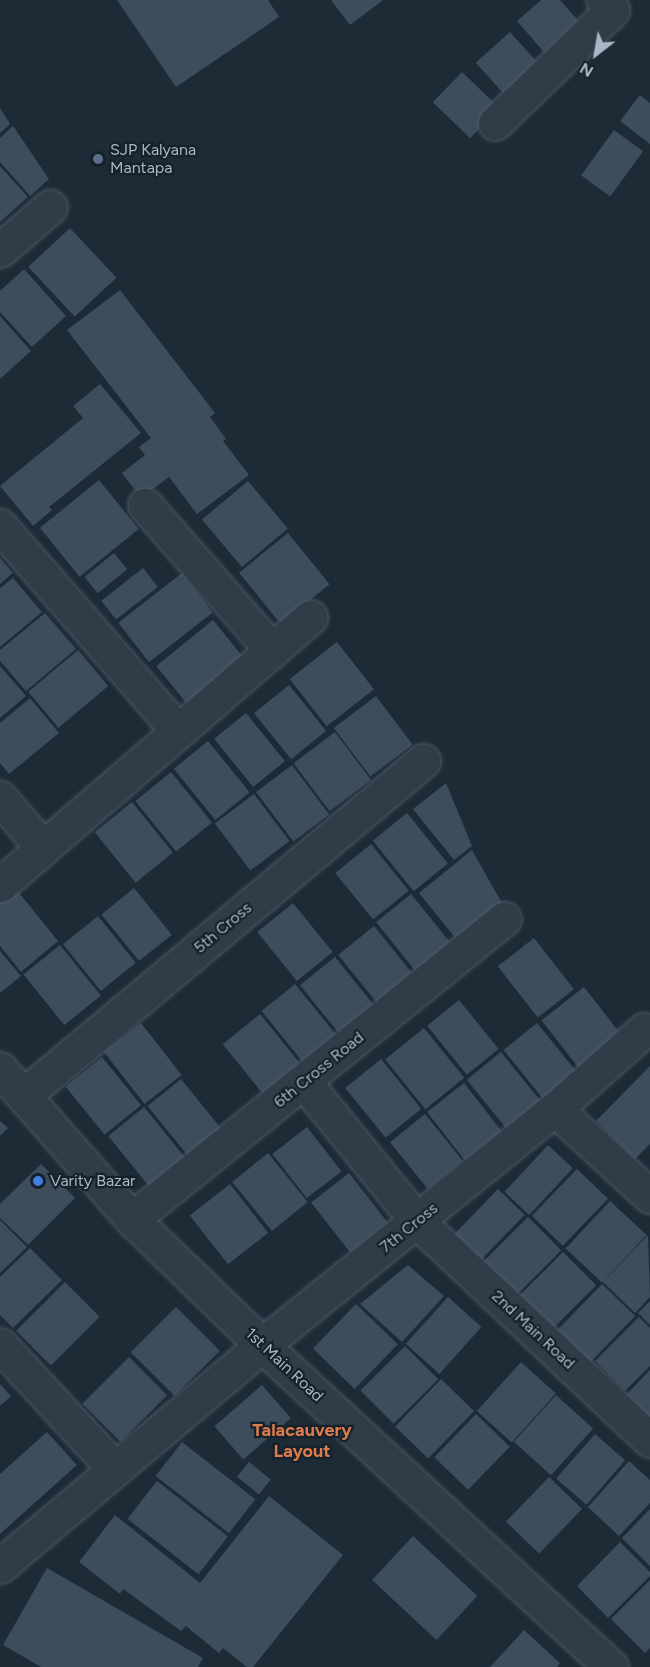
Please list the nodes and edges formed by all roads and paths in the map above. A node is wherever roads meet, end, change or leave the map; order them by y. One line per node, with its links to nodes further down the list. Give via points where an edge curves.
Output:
1 (603, 0): 2 (street, via 612,10)
2 (495, 123)
3 (50, 207): 4 (street)
4 (0, 250)
5 (145, 505): 8 (street)
6 (0, 526): 9 (street)
7 (310, 617): 8 (street)
8 (272, 650): 9 (street)
9 (178, 731): 12 (street)
10 (423, 761): 18 (street, 5th Cross)
11 (0, 798): 12 (street)
12 (43, 848): 13 (street)
13 (0, 885)
14 (504, 919): 17 (street, 6th Cross Road)
15 (644, 1030): 19 (street, 7th Cross)
16 (0, 1069): 18 (street, 1st Main Road)
17 (304, 1082): 21 (street, 6th Cross Road); 22 (street, 2nd Main Road)
18 (23, 1096): 21 (street, 1st Main Road)
19 (555, 1109): 20 (street); 22 (street, 7th Cross)
20 (650, 1196)
21 (132, 1219): 24 (street, 1st Main Road)
22 (417, 1221): 24 (street, 7th Cross); 25 (street, 2nd Main Road)
23 (0, 1345): 26 (street)
24 (262, 1345): 26 (street, 7th Cross); 28 (street, 1st Main Road)
25 (650, 1440)
26 (115, 1469): 27 (street, 7th Cross)
27 (0, 1566)
28 (611, 1667)

